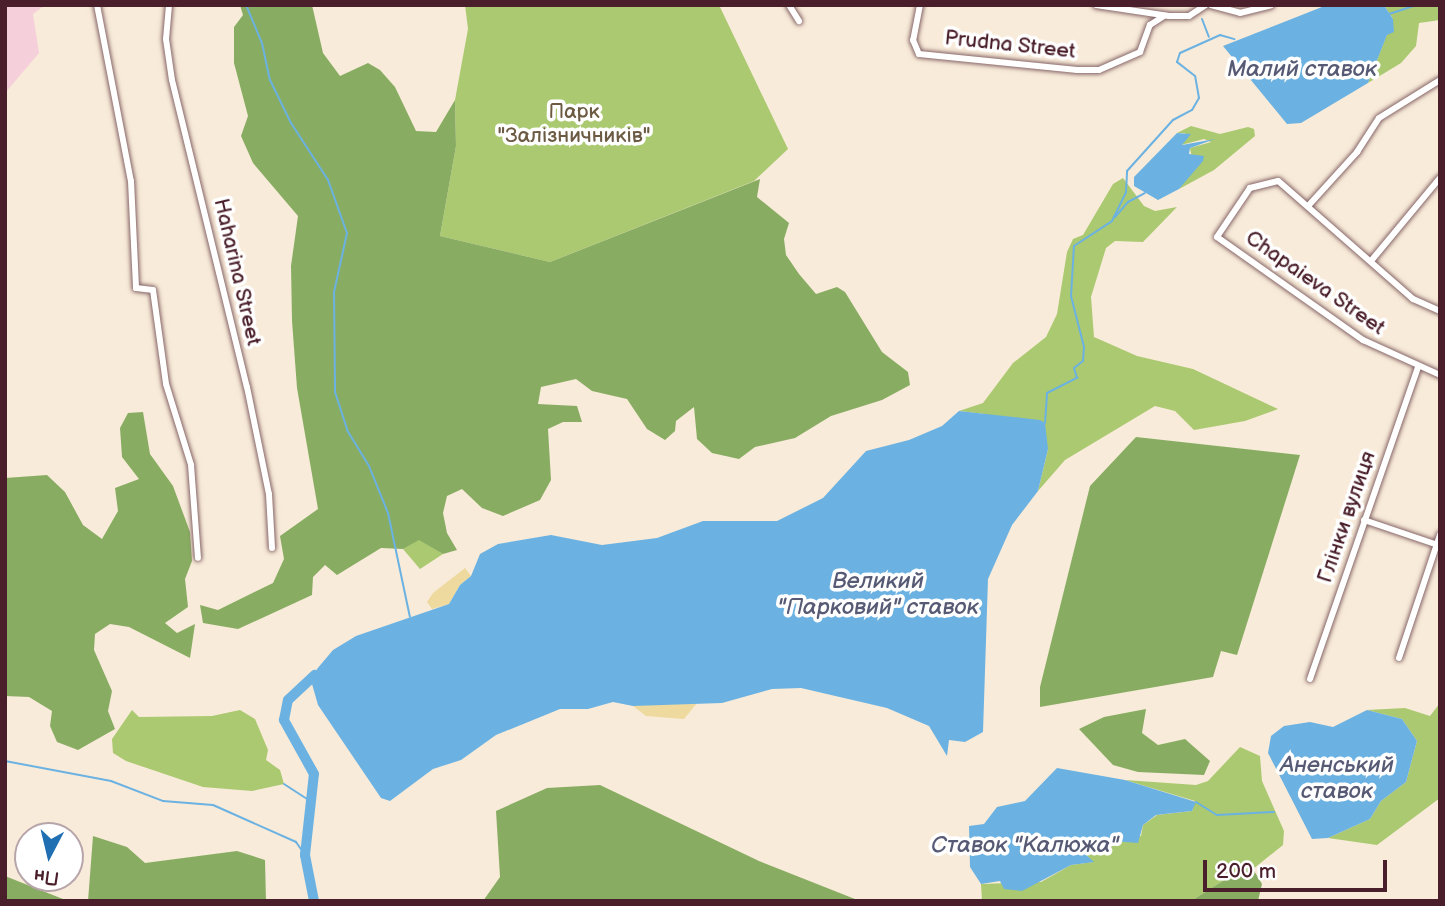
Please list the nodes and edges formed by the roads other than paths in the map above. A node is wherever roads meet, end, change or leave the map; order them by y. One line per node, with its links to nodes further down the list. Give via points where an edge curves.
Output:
1 (97, 5): 23 (street, via 131,181 136,288 153,290 166,384 191,465)
2 (169, 5): 22 (street, Haharina Street, via 166,39 172,80 247,387 269,494)
3 (789, 5): 10 (street)
4 (920, 5): 11 (street, Prudna Street, via 913,40 919,54 1077,70 1099,70 1140,52)
5 (1096, 5): 8 (street)
6 (1209, 5): 7 (street, via 1240,13); 9 (street, via 1189,16)
7 (1271, 5)
8 (1144, 13): 9 (street); 11 (street)
9 (1164, 16): 11 (street, Prudna Street)
10 (799, 21)
11 (1150, 25)
12 (1440, 80): 14 (street, via 1379,118 1357,152)
13 (1440, 178): 15 (street)
14 (1309, 205): 15 (street); 17 (street, Chapaieva Street, via 1278,181 1250,188 1217,237 1363,340)
15 (1371, 261): 16 (street, via 1413,299)
16 (1440, 311)
17 (1418, 367): 18 (street, Chapaieva Street); 19 (street, Глінки вулиця)
18 (1440, 375)
19 (1364, 520): 21 (street); 25 (street, Глінки вулиця)
20 (1440, 535): 21 (street)
21 (1438, 545): 24 (street)
22 (272, 548)
23 (198, 558)
24 (1399, 658)
25 (1310, 679)

